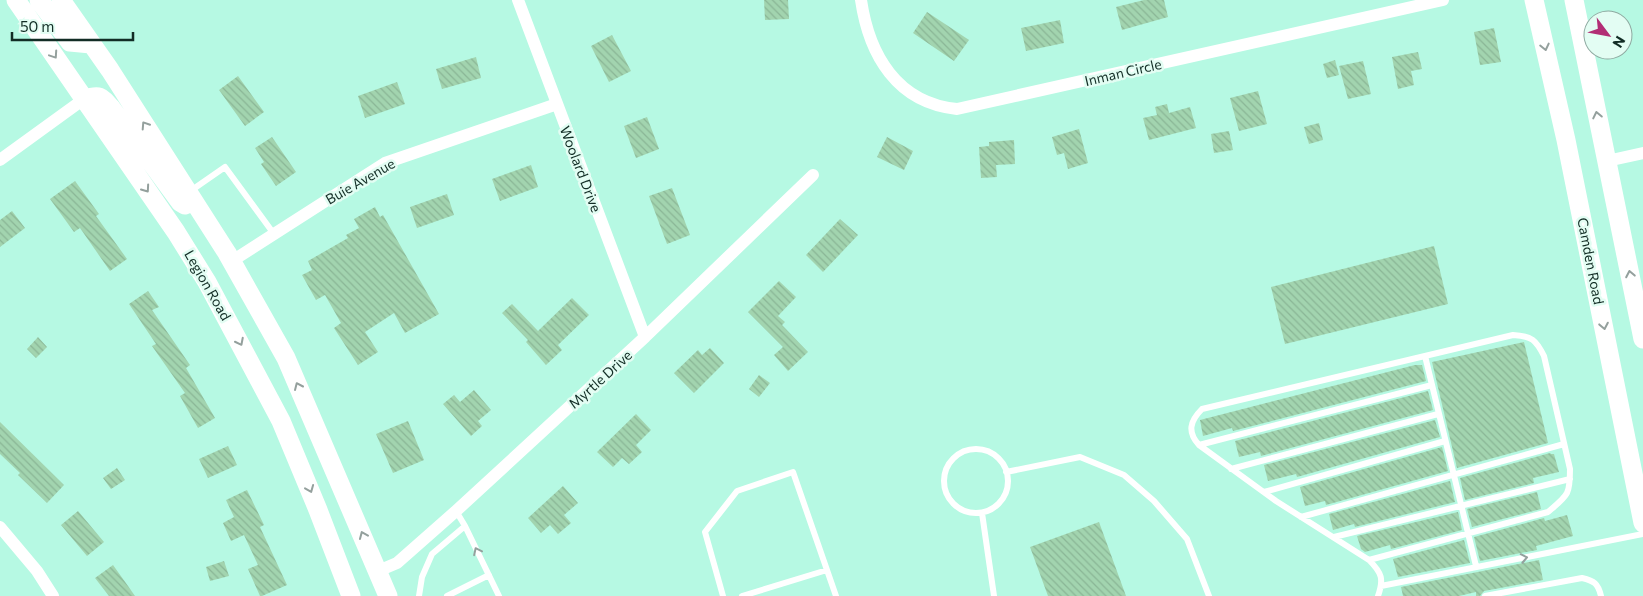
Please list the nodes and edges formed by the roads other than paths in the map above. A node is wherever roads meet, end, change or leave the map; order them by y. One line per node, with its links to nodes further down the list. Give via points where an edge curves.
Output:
1 (16, 0): 10 (main road, Legion Road, one-way to 10)
2 (39, 0): 9 (main road, via 70,42)
3 (61, 0): 9 (main road)
4 (518, 0): 11 (street, Woolard Drive)
5 (861, 0): 6 (street, Inman Circle, via 876,54 890,76 905,91 942,108 957,109)
6 (1443, 0)
7 (1534, 0): 37 (main road, Camden Road, one-way to 37, via 1566,140)
8 (1574, 0): 14 (main road, one-way to 8)
9 (91, 44): 16 (main road, one-way to 9)
10 (84, 99): 13 (street); 17 (main road, via 103,98 180,202); 52 (main road, Legion Road, one-way to 52, via 176,232 237,336 281,421)
11 (557, 104): 18 (street, Buie Avenue, via 385,163); 20 (street, Woolard Drive)
12 (1643, 153): 14 (street)
13 (0, 160)
14 (1607, 161): 21 (main road, one-way to 14)
15 (814, 175): 20 (street, Myrtle Drive)
16 (188, 192): 17 (main road); 18 (lane, via 225,167)
17 (202, 213): 19 (main road)
18 (274, 234): 19 (street, Buie Avenue)
19 (232, 261): 48 (main road, one-way to 19, via 286,358)
20 (645, 337): 34 (street, Myrtle Drive)
21 (1643, 339)
22 (1424, 356): 23 (lane); 26 (lane, via 1513,335 1526,336 1537,343 1544,356); 27 (lane, via 1202,410 1194,417 1191,427 1192,438)
23 (1432, 386): 24 (lane); 27 (lane)
24 (1438, 414): 25 (lane); 28 (lane)
25 (1445, 441): 30 (lane); 32 (lane)
26 (1564, 444): 30 (lane); 31 (lane)
27 (1199, 445): 28 (lane)
28 (1232, 469): 32 (lane)
29 (1006, 472): 35 (lane, via 1008,480 1003,498 990,510); 35 (lane, via 994,455 980,450 964,451 948,465 944,485 953,504 971,513); 61 (lane, via 1080,457 1124,475 1154,501 1187,539)
30 (1453, 474): 33 (lane); 36 (lane)
31 (1570, 479): 33 (lane); 40 (lane, via 1564,498 1548,512)
32 (1264, 492): 36 (lane)
33 (1461, 505): 40 (lane); 42 (lane)
34 (456, 511): 38 (lane); 43 (street, Myrtle Drive)
35 (982, 512): 60 (lane)
36 (1301, 517): 42 (lane)
37 (1643, 523)
38 (465, 526): 44 (lane); 49 (lane, one-way to 38)
39 (0, 527): 51 (street)
40 (1468, 533): 45 (lane); 46 (lane)
41 (1643, 534): 46 (lane, one-way to 41)
42 (1334, 537): 45 (lane)
43 (422, 541): 44 (lane); 48 (street, Myrtle Drive, via 397,563)
44 (432, 554): 54 (lane, via 422,576)
45 (1369, 560): 50 (lane, via 1380,573)
46 (1476, 566): 50 (lane)
47 (827, 570): 57 (lane, via 793,472 736,491 706,532); 58 (lane); 59 (lane)
48 (378, 571): 53 (main road)
49 (489, 575): 55 (lane); 56 (lane)
50 (1381, 586): 62 (lane)
51 (53, 596)
52 (351, 596)
53 (388, 596)
54 (419, 596)
55 (447, 596)
56 (499, 596)
57 (723, 596)
58 (742, 596)
59 (836, 596)
60 (994, 596)
61 (1209, 596)
62 (1378, 596)
63 (1485, 596): 64 (lane, via 1582,578 1594,581)
64 (1602, 596)

